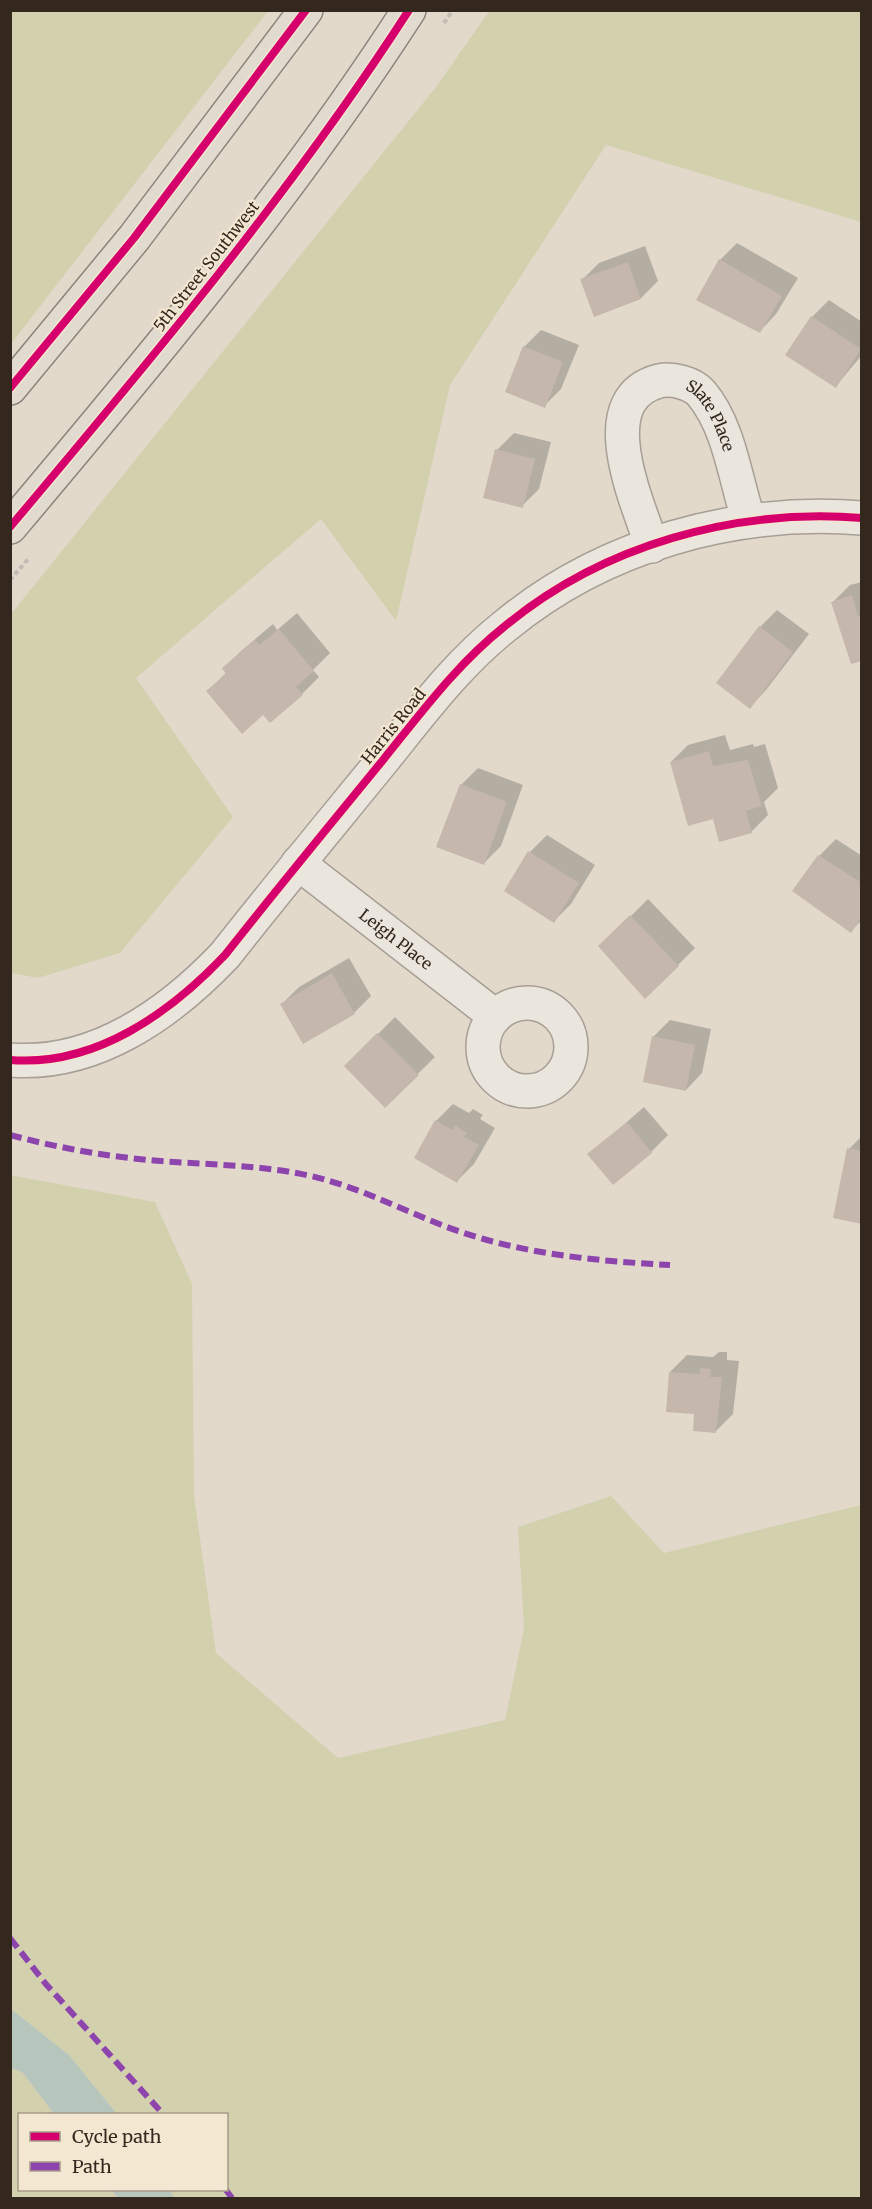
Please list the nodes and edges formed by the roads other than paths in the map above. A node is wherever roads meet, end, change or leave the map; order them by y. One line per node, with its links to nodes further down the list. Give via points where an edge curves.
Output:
1 (306, 10): 3 (main road, via 134,237)
2 (409, 10): 6 (main road, 5th Street Southwest, via 301,166 186,314)
3 (10, 388)
4 (861, 518): 5 (street, Harris Road)
5 (749, 521): 7 (street, Harris Road, via 694,531); 7 (street, Slate Place, via 713,411 699,391 682,382 661,380 642,388 628,402 621,434 632,486)
6 (10, 527)
7 (652, 546): 8 (street, Harris Road, via 620,556 561,587 505,626 455,671)
8 (298, 863): 9 (street, Leigh Place); 10 (street, Harris Road, via 225,955 197,984 156,1016 104,1044 59,1058)
9 (495, 1016)
10 (10, 1060)

